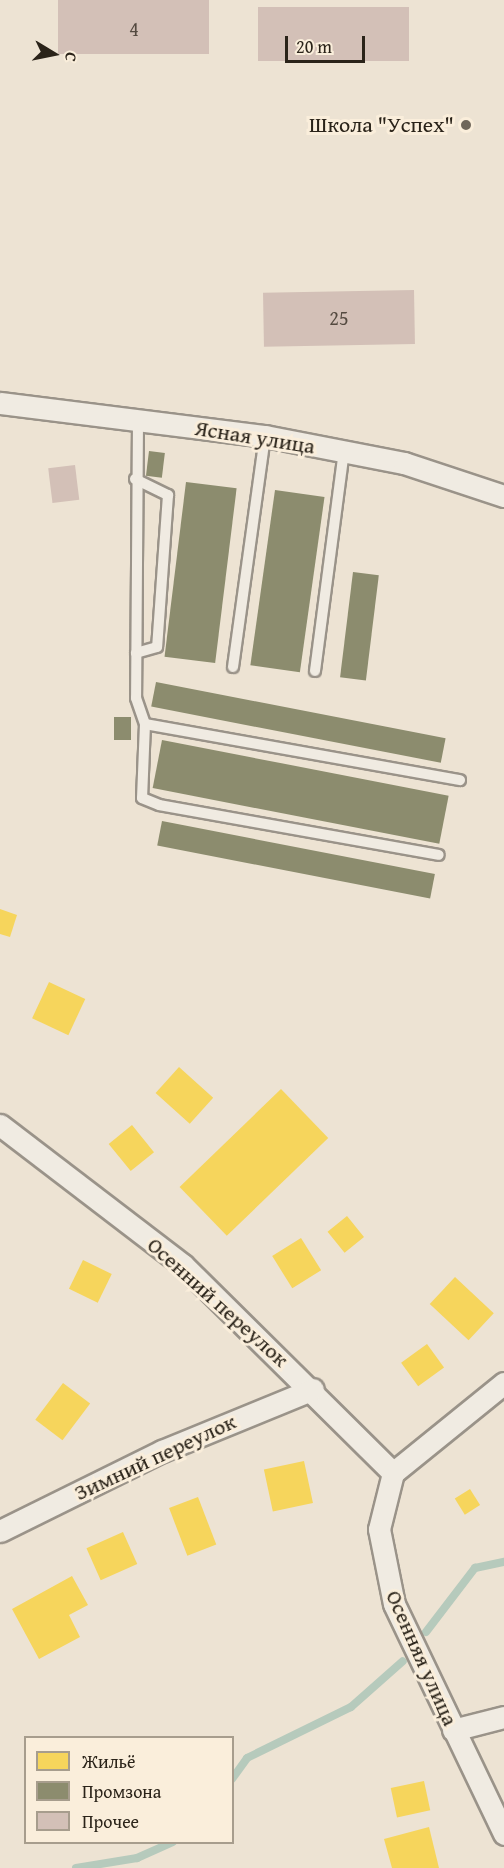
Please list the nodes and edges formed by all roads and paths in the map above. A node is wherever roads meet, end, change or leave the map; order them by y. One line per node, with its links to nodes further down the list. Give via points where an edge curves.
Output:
1 (0, 403): 2 (street, Ясная улица, via 45,405)
2 (138, 421): 3 (street, Ясная улица); 5 (lane)
3 (265, 436): 4 (street, Ясная улица); 8 (lane)
4 (344, 451): 6 (street, Ясная улица, via 404,463); 9 (lane)
5 (135, 479): 7 (lane); 7 (lane, via 168,495 157,647)
6 (504, 496)
7 (136, 653): 10 (lane, via 136,698)
8 (233, 667)
9 (315, 671)
10 (145, 723): 11 (lane); 12 (lane, via 145,802)
11 (460, 780)
12 (439, 855)
13 (0, 1125): 15 (street, Осенний переулок, via 183,1265)
14 (504, 1383): 16 (street)
15 (313, 1389): 16 (street, Осенний переулок); 17 (street, Зимний переулок, via 162,1451)
16 (393, 1473): 19 (street, Осенняя улица, via 379,1529 384,1565 394,1604)
17 (0, 1530)
18 (504, 1717): 19 (street)
19 (453, 1730): 20 (street, Осенняя улица)
20 (504, 1834)

